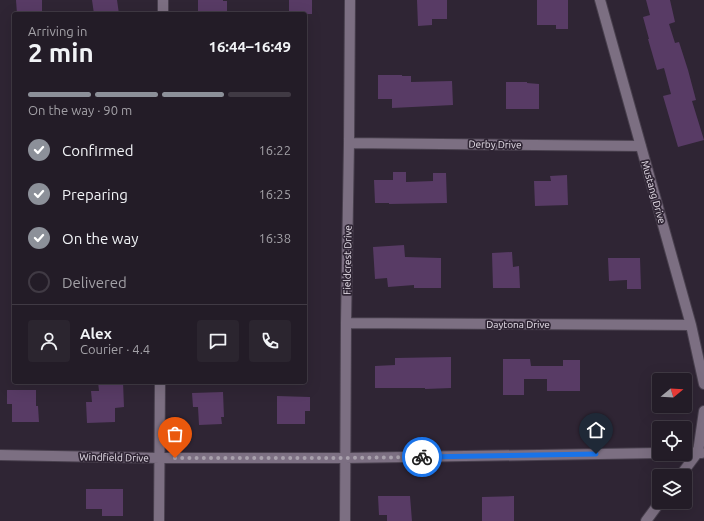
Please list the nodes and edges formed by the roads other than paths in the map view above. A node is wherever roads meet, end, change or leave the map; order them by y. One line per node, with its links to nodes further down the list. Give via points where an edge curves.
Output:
1 (163, 0): 4 (street)
2 (350, 0): 5 (street, Fieldcrest Drive)
3 (600, 0): 6 (street, Mustang Drive)
4 (163, 12)
5 (349, 143): 6 (street, Derby Drive); 7 (street, Fieldcrest Drive)
6 (641, 146): 8 (street, Mustang Drive)
7 (346, 323): 8 (street, Daytona Drive); 16 (street, Fieldcrest Drive)
8 (691, 325): 10 (street, Mustang Drive)
9 (160, 384): 15 (street)
10 (704, 384)
11 (704, 411): 12 (street)
12 (701, 452): 17 (street)
13 (652, 453): 16 (street, Windfield Drive)
14 (0, 455): 15 (street, Windfield Drive)
15 (160, 458): 16 (street, Windfield Drive); 19 (street)
16 (345, 458): 20 (street, Fieldcrest Drive)
17 (686, 469)
18 (655, 509): 21 (street)
19 (159, 521)
20 (345, 521)
21 (646, 521)

